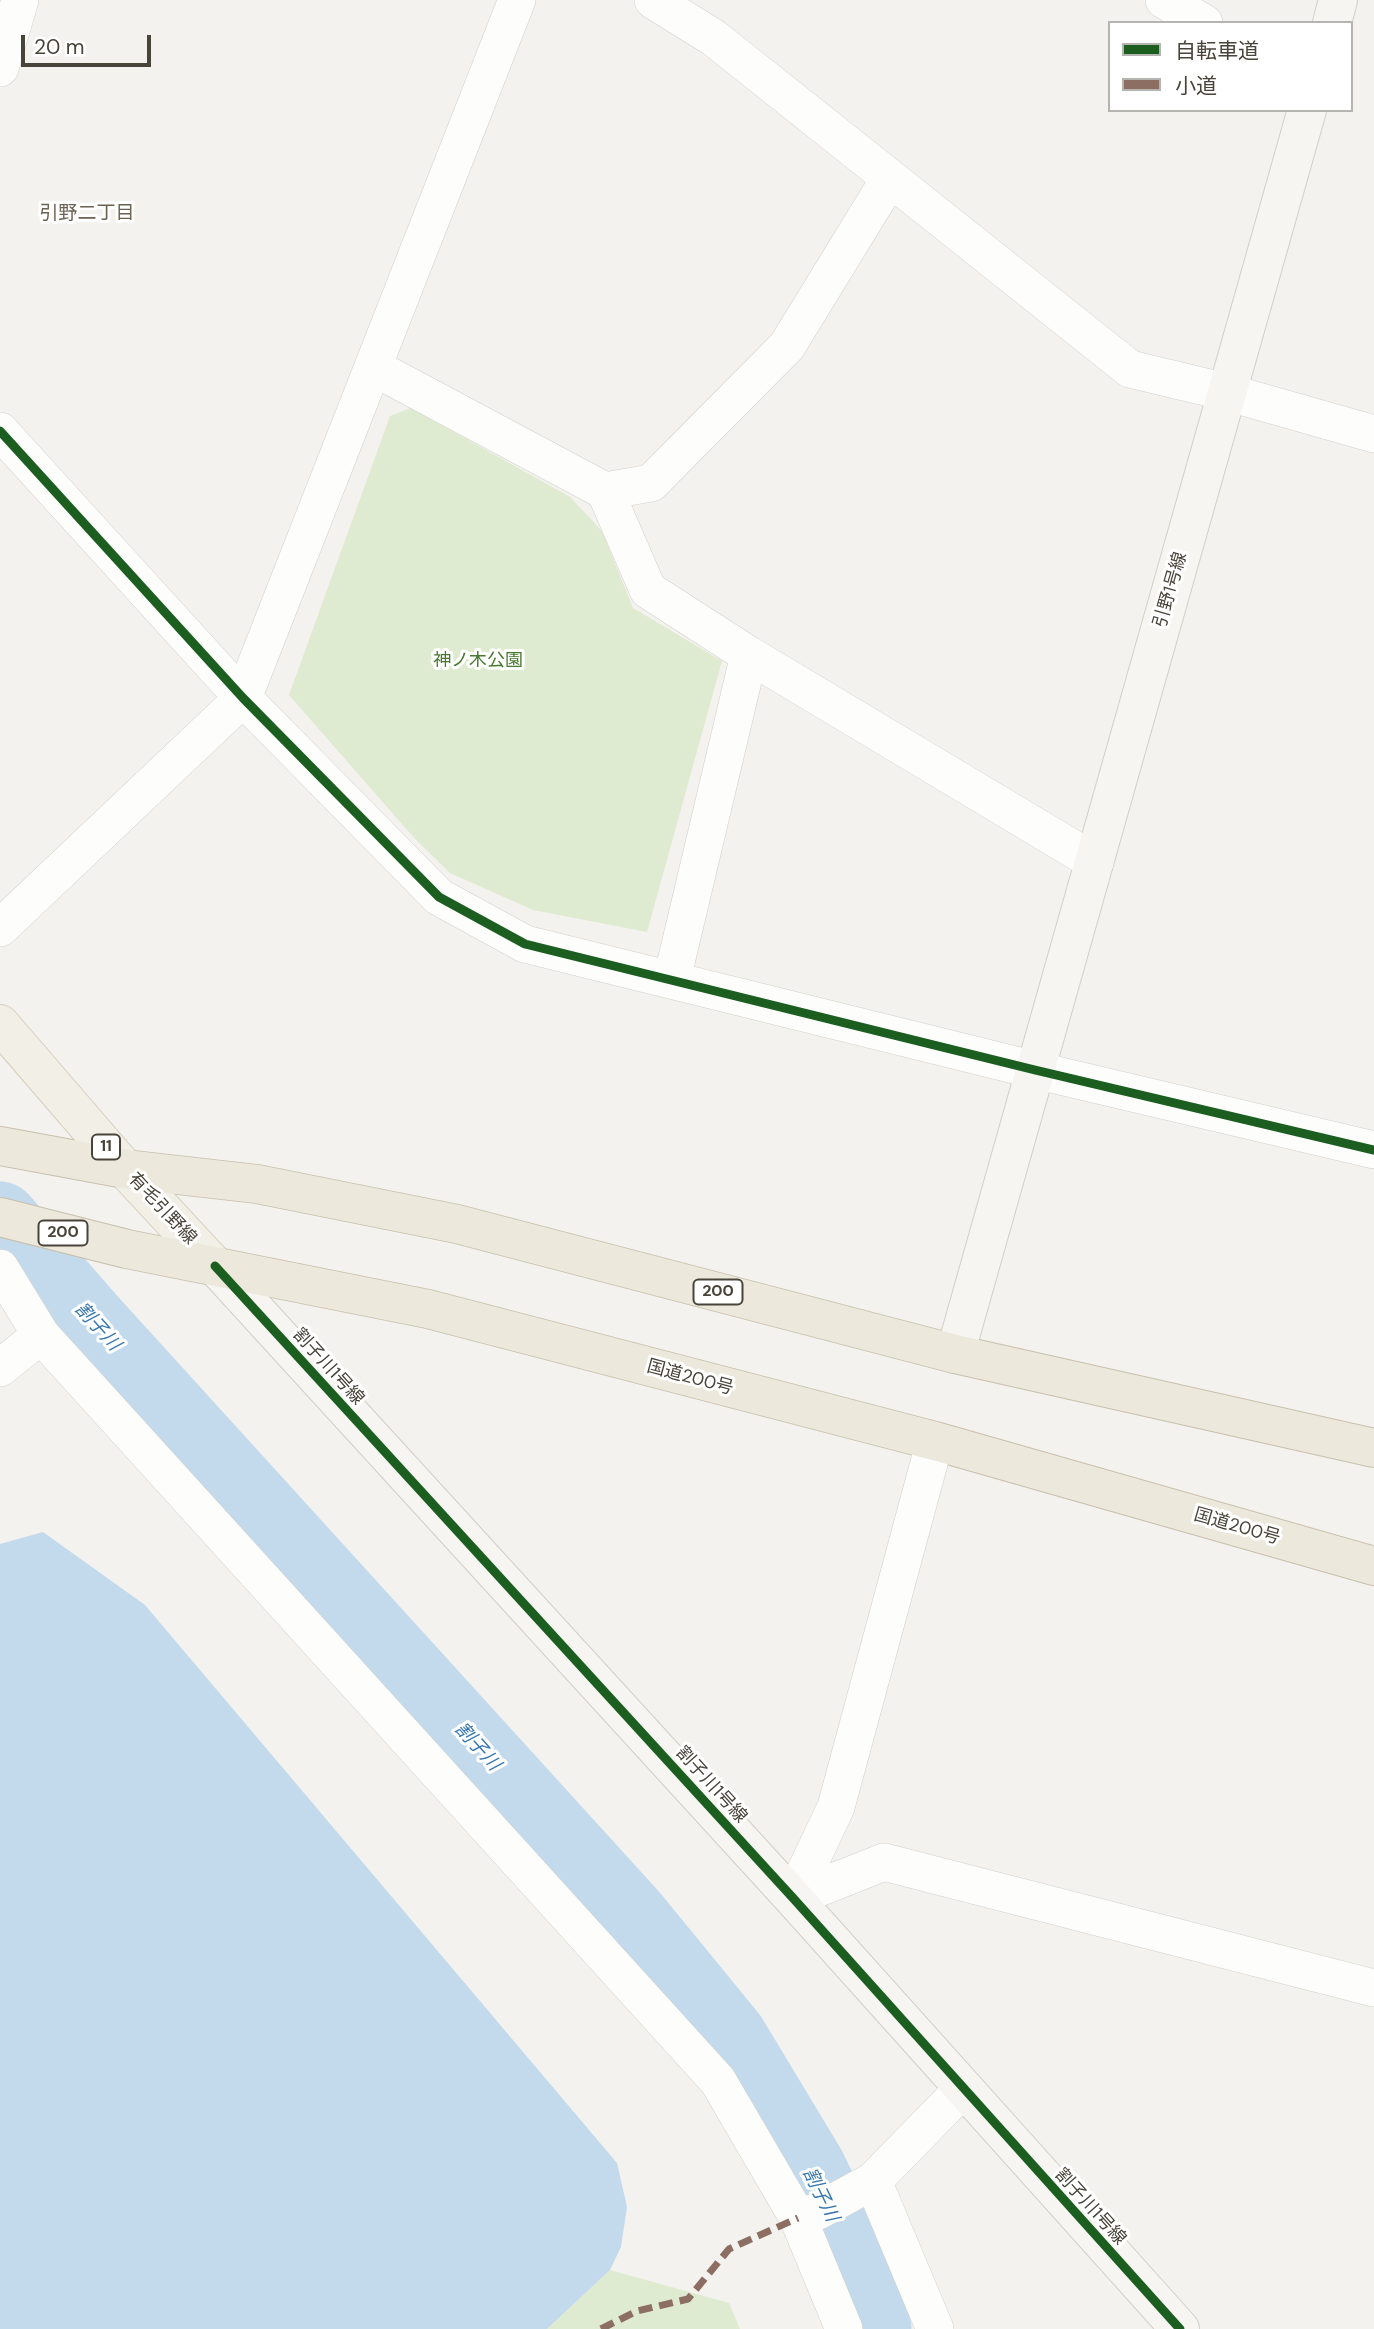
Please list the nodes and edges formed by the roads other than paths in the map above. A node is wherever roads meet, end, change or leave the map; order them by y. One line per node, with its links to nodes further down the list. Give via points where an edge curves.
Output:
1 (20, 0): 8 (street)
2 (517, 0): 11 (street)
3 (653, 0): 10 (street, via 714,38)
4 (1164, 0): 6 (street)
5 (1338, 0): 7 (street)
6 (1201, 21)
7 (1333, 21)
8 (0, 68)
9 (1306, 112): 12 (street, 引野1号線)
10 (890, 178): 12 (street, via 1130,369); 15 (street, via 787,346 651,483)
11 (373, 367): 15 (street); 17 (street)
12 (1226, 392): 14 (street); 18 (street, 引野1号線)
13 (0, 431): 17 (street)
14 (1374, 434)
15 (605, 491): 16 (street, via 648,590)
16 (749, 655): 18 (street); 20 (street)
17 (243, 698): 19 (street); 20 (street, via 439,897 525,944)
18 (1095, 862): 22 (street, 引野1号線)
19 (0, 928)
20 (671, 979): 22 (street)
21 (0, 1024): 25 (main road, 有毛引野線 / 11)
22 (1035, 1070): 24 (street); 30 (street, 引野1号線)
23 (0, 1146): 25 (highway, 200)
24 (1374, 1150)
25 (125, 1169): 27 (main road, 有毛引野線 / 11); 30 (highway, 200, via 257,1184 457,1224)
26 (0, 1217): 27 (highway, 国道200号 / 200)
27 (215, 1266): 32 (highway, 国道200号 / 200, via 428,1309); 37 (street, 割子川1号線)
28 (0, 1268): 29 (street)
29 (41, 1335): 31 (street); 41 (street, via 718,2081)
30 (955, 1354): 33 (highway, 200); 34 (highway, 200)
31 (0, 1368)
32 (935, 1441): 35 (highway); 36 (highway, 国道200号 / 200); 37 (street, via 836,1807)
33 (1374, 1448)
34 (1374, 1467)
35 (1374, 1544)
36 (1374, 1566)
37 (793, 1898): 38 (street, via 884,1862); 39 (street, 割子川1号線)
38 (1374, 1988)
39 (963, 2089): 40 (street); 44 (street, 割子川1号線)
40 (865, 2186): 41 (street); 43 (street)
41 (808, 2214): 42 (street)
42 (844, 2329)
43 (935, 2329)
44 (1180, 2329)

